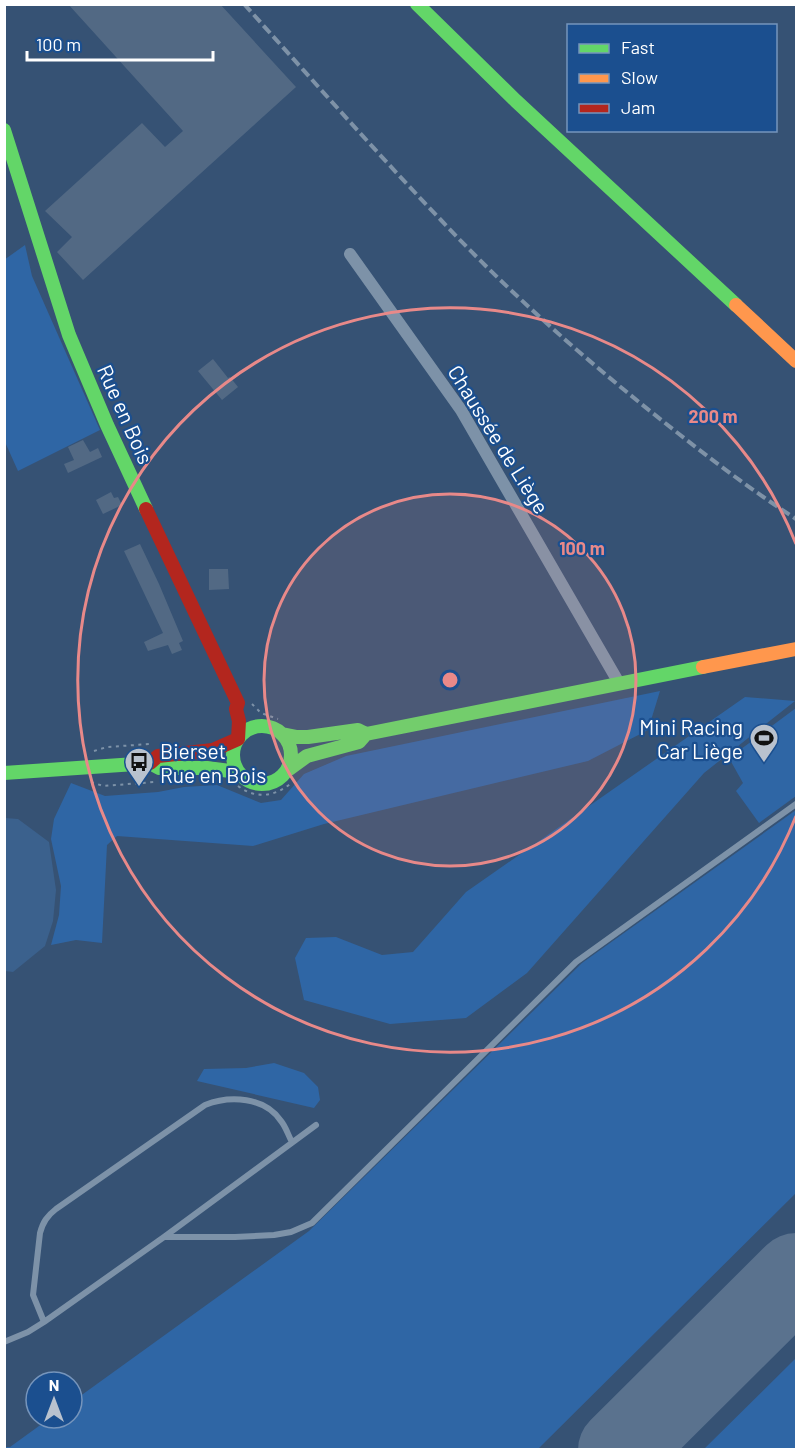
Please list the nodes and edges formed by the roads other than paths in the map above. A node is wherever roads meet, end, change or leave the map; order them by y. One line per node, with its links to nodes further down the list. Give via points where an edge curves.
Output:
1 (417, 4): 5 (street)
2 (4, 130): 3 (street, Rue en Bois)
3 (6, 145): 8 (street, Rue en Bois, via 69,336)
4 (350, 254): 7 (street, Chaussée de Liège, via 461,410)
5 (796, 361)
6 (796, 649): 7 (street)
7 (619, 683): 10 (street)
8 (237, 701): 9 (street, Rue en Bois, via 257,718); 11 (street, Rue en Bois)
9 (279, 728): 10 (street, via 297,737 358,729); 11 (street, via 251,728); 13 (street, via 291,748)
10 (366, 734): 13 (street, via 359,742 307,756)
11 (238, 739): 12 (street, via 213,750 158,756); 14 (street, via 233,756)
12 (150, 763): 14 (street, via 159,768); 15 (street)
13 (289, 769): 14 (street, via 283,777 265,785 245,780)
14 (238, 772)
15 (4, 773)
16 (796, 804): 19 (lane, via 576,962 312,1223 274,1235)
17 (315, 1125): 18 (lane)
18 (292, 1142): 19 (lane); 20 (lane, via 282,1121 270,1109 241,1099 212,1102 56,1209 43,1223 40,1233 34,1285 33,1295)
19 (164, 1238): 20 (lane)
20 (44, 1322): 21 (lane)
21 (4, 1342)

